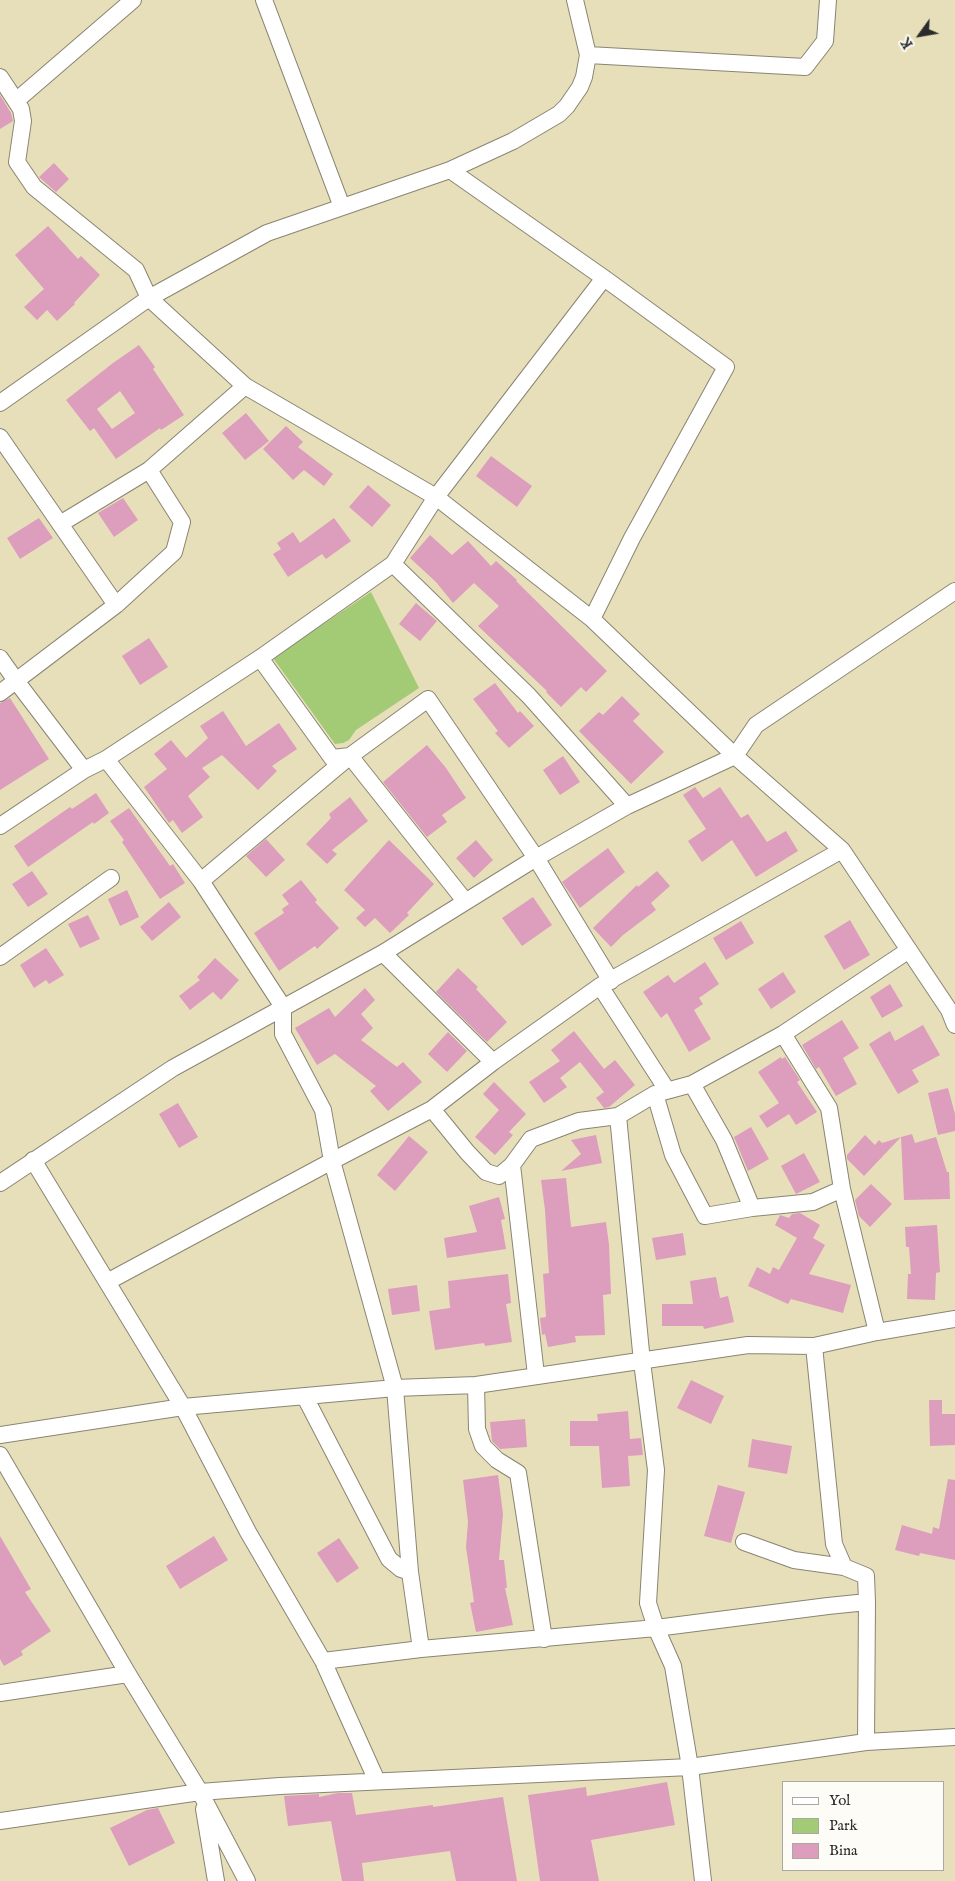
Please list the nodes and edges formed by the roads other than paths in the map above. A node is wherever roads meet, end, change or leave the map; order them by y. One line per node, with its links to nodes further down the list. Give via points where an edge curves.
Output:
1 (133, 0): 7 (street)
2 (264, 0): 9 (street)
3 (575, 0): 5 (street)
4 (828, 0): 5 (street, via 825,41 805,66)
5 (588, 55): 8 (street, via 580,87 559,114 512,141)
6 (0, 77): 7 (street)
7 (17, 100): 11 (street, via 23,121 17,162 34,187 136,270)
8 (450, 170): 9 (street); 10 (street)
9 (342, 207): 11 (street, via 267,233)
10 (604, 278): 16 (street); 21 (street, via 726,367 632,538)
11 (149, 298): 12 (street); 13 (street)
12 (245, 386): 15 (street); 16 (street)
13 (0, 403)
14 (0, 436): 17 (street)
15 (149, 470): 17 (street); 20 (street, via 182,522 174,552)
16 (436, 496): 18 (street); 21 (street)
17 (60, 524): 20 (street)
18 (393, 564): 23 (street); 30 (street, via 529,696)
19 (955, 591): 27 (street, via 756,725)
20 (116, 606): 24 (street)
21 (592, 620): 27 (street)
22 (0, 658): 24 (street)
23 (260, 658): 26 (street, via 332,758); 28 (street)
24 (16, 682): 25 (street); 29 (street)
25 (0, 693)
26 (350, 756): 33 (street, via 428,699); 35 (street); 36 (street)
27 (734, 756): 30 (street); 32 (street)
28 (106, 759): 29 (street); 35 (street)
29 (84, 770): 31 (street)
30 (627, 806): 33 (street)
31 (0, 826)
32 (842, 850): 37 (street); 40 (street)
33 (536, 858): 36 (street); 40 (street)
34 (111, 878): 39 (street)
35 (201, 881): 41 (street)
36 (465, 901): 38 (street)
37 (909, 950): 42 (street); 43 (street)
38 (383, 953): 41 (street); 44 (street)
39 (0, 957)
40 (606, 984): 44 (street); 46 (street)
41 (283, 1007): 49 (street, via 174,1068); 50 (street, via 283,1034 323,1110)
42 (955, 1024)
43 (783, 1034): 45 (street); 53 (street, via 829,1108)
44 (493, 1062): 47 (street)
45 (692, 1084): 46 (street); 54 (street, via 724,1140)
46 (661, 1092): 48 (street); 54 (street, via 673,1155 705,1216)
47 (432, 1110): 50 (street); 51 (street, via 486,1172 499,1176)
48 (618, 1116): 51 (street, via 579,1121 532,1139); 59 (street)
49 (34, 1160): 52 (street); 55 (street)
50 (332, 1161): 55 (street); 62 (street)
51 (512, 1165): 60 (street)
52 (0, 1183)
53 (842, 1189): 54 (street, via 814,1202); 57 (street)
54 (752, 1208)
55 (107, 1282): 64 (street)
56 (955, 1319): 57 (street)
57 (877, 1332): 58 (street)
58 (814, 1346): 59 (street, via 748,1345); 68 (street, via 834,1544)
59 (642, 1362): 60 (street); 71 (street, via 656,1470 648,1603)
60 (536, 1375): 61 (street)
61 (476, 1385): 62 (street); 72 (street, via 477,1429 483,1446 497,1460 518,1473)
62 (395, 1388): 63 (street); 69 (street)
63 (305, 1397): 64 (street); 69 (street, via 389,1559)
64 (183, 1407): 65 (street); 74 (street, via 248,1532)
65 (0, 1435)
66 (0, 1455): 75 (street)
67 (744, 1542): 68 (street, via 794,1560)
68 (844, 1567): 70 (street, via 866,1576)
69 (410, 1572): 73 (street)
70 (868, 1602): 71 (street); 78 (street)
71 (656, 1628): 72 (street); 79 (street, via 673,1666)
72 (544, 1639): 73 (street)
73 (421, 1649): 74 (street)
74 (323, 1661): 80 (street)
75 (128, 1674): 76 (street); 81 (street)
76 (0, 1693)
77 (955, 1737): 78 (street)
78 (866, 1742): 79 (street)
79 (690, 1766): 80 (street); 85 (street)
80 (377, 1781): 81 (street)
81 (200, 1792): 82 (street); 83 (street); 84 (street)
82 (0, 1821)
83 (216, 1881)
84 (247, 1881)
85 (703, 1881)

